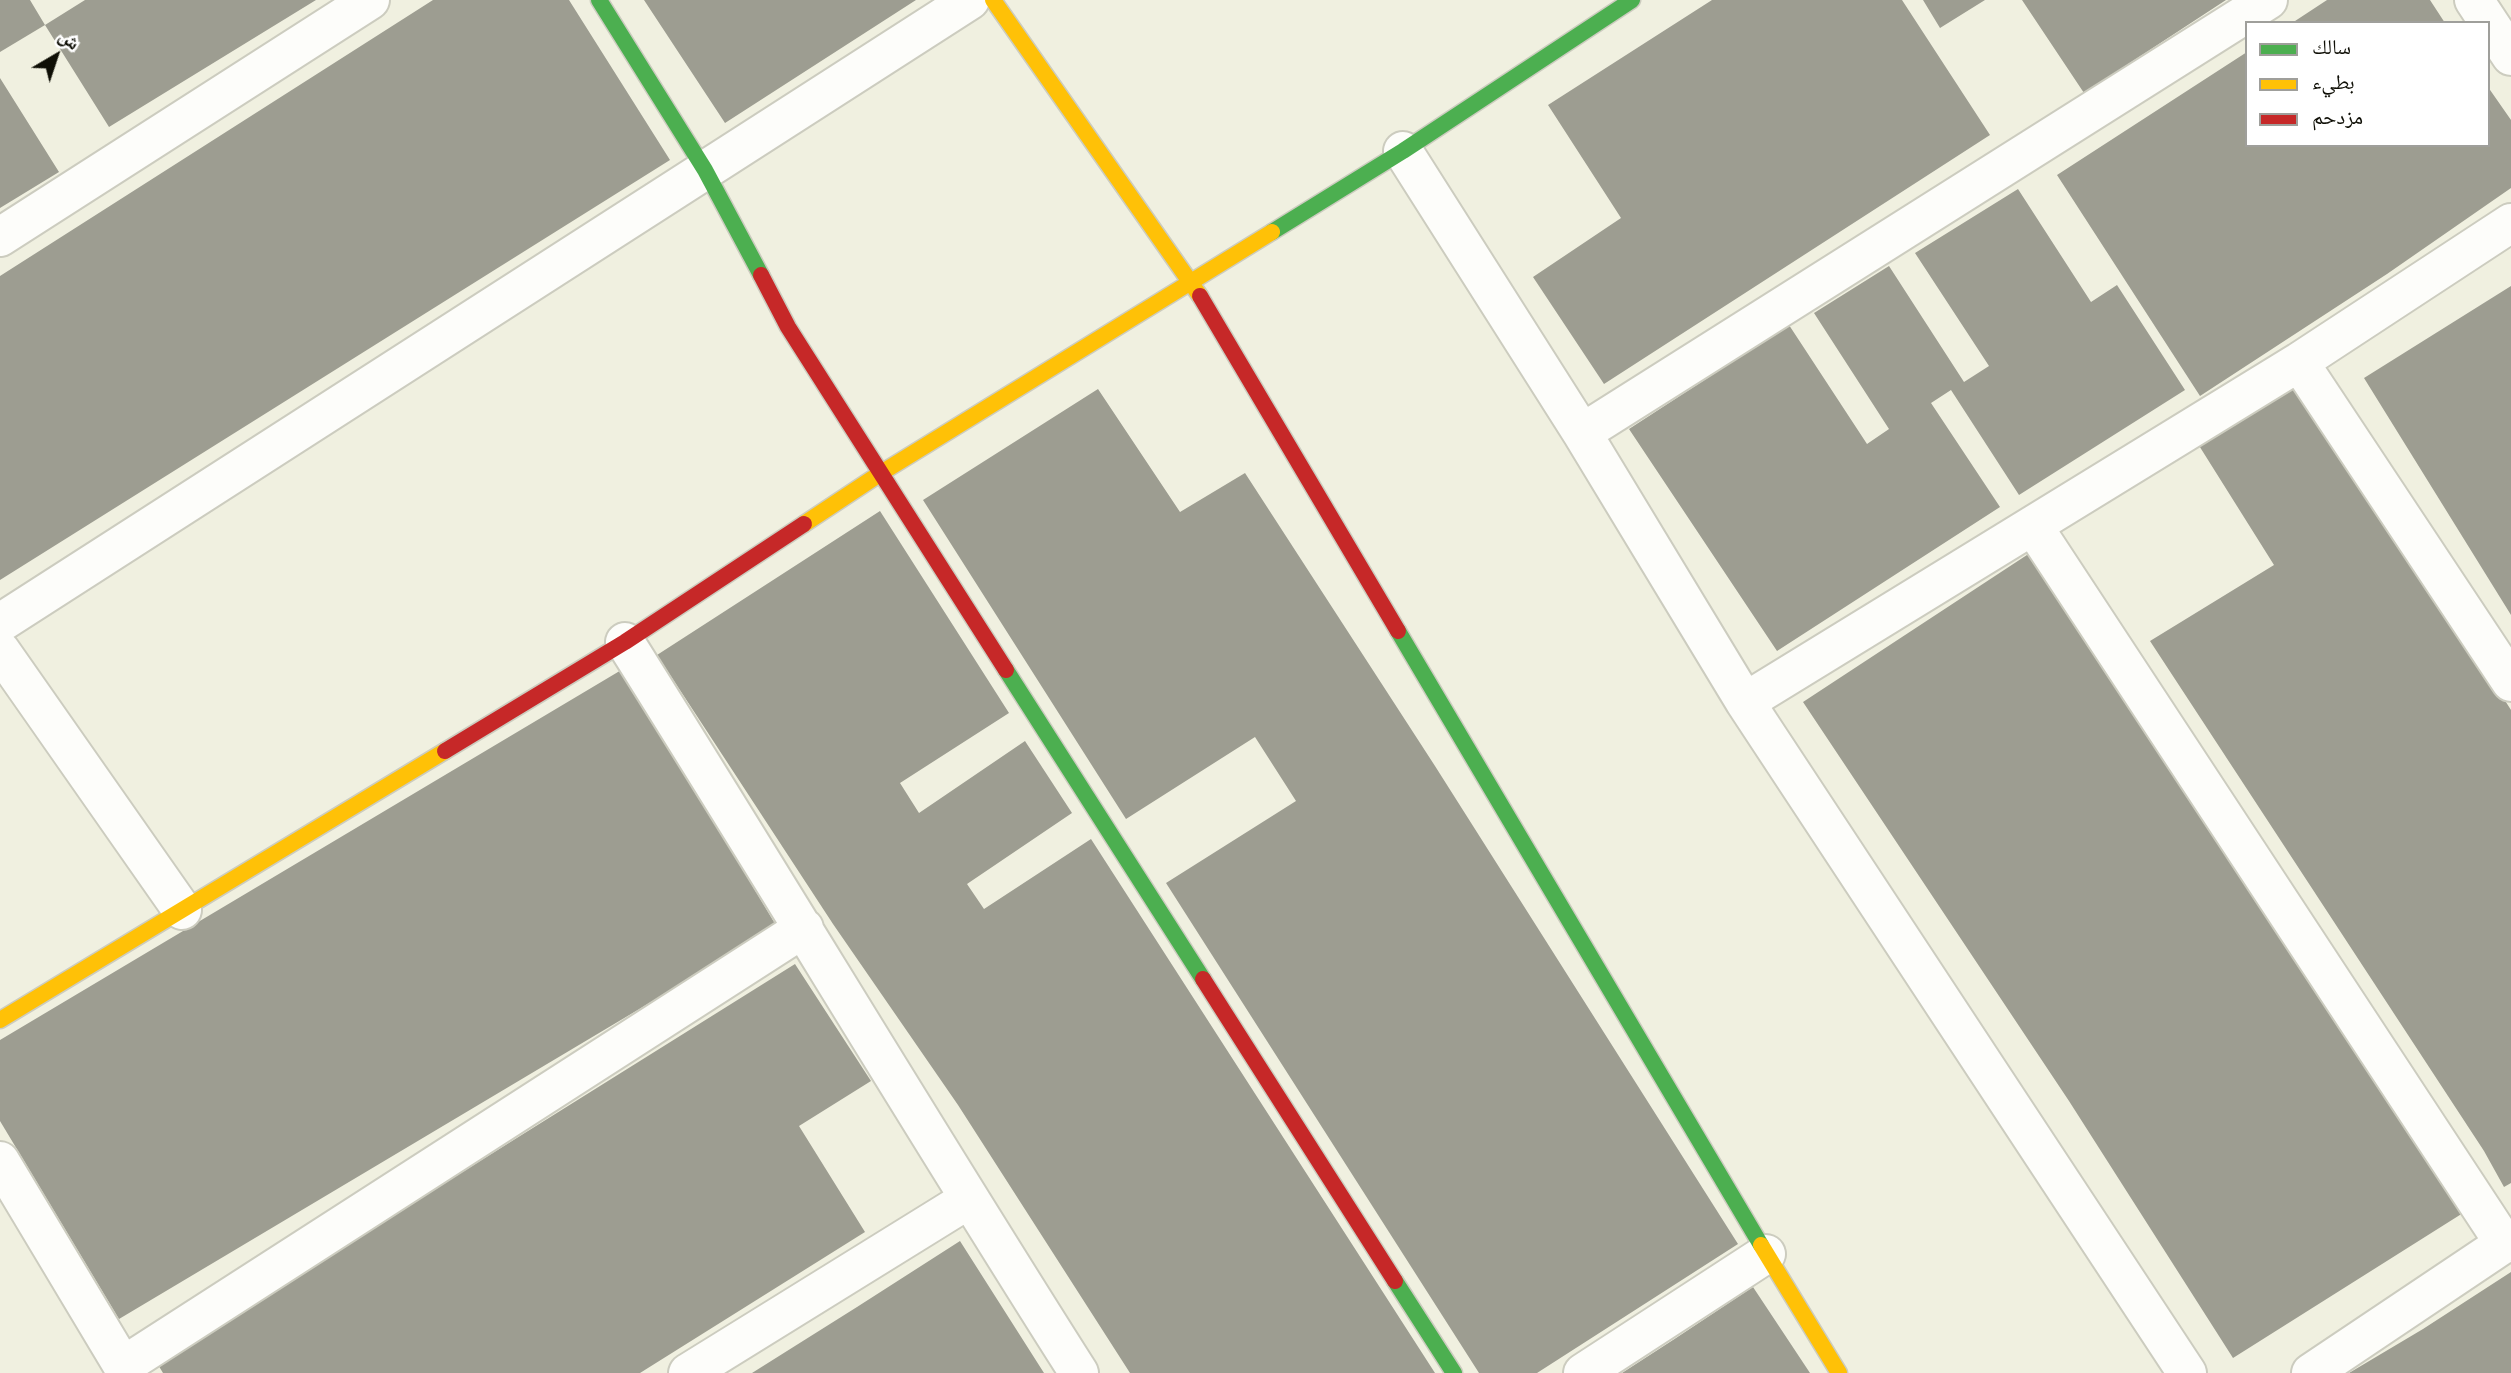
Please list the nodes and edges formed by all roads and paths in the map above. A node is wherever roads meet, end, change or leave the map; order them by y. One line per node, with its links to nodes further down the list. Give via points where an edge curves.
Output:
1 (370, 0): 14 (street)
2 (599, 0): 12 (street)
3 (970, 0): 12 (street)
4 (993, 0): 15 (street)
5 (1632, 0): 11 (street)
6 (2268, 0): 17 (street)
7 (2474, 0): 8 (street)
8 (2488, 21)
9 (2490, 24): 10 (street)
10 (2511, 56)
11 (1402, 151): 15 (street); 17 (street)
12 (705, 170): 18 (street, via 788,327); 20 (street)
13 (2511, 223): 16 (street)
14 (0, 237)
15 (1192, 283): 18 (street); 31 (street)
16 (2299, 362): 19 (street); 23 (street)
17 (1582, 433): 24 (street)
18 (881, 473): 21 (street); 35 (street)
19 (2033, 526): 24 (street); 30 (street)
20 (0, 623)
21 (625, 642): 25 (street); 26 (street)
22 (0, 650): 25 (street)
23 (2511, 682)
24 (1745, 702): 38 (street)
25 (182, 910): 27 (street)
26 (804, 928): 29 (street); 33 (street)
27 (0, 1020)
28 (0, 1161): 33 (street)
29 (969, 1199): 32 (street); 34 (street)
30 (2507, 1241): 39 (street)
31 (1766, 1254): 36 (street); 37 (street)
32 (703, 1369)
33 (125, 1370)
34 (1079, 1373)
35 (1454, 1373)
36 (1583, 1373)
37 (1839, 1373)
38 (2187, 1373)
39 (2311, 1373)

